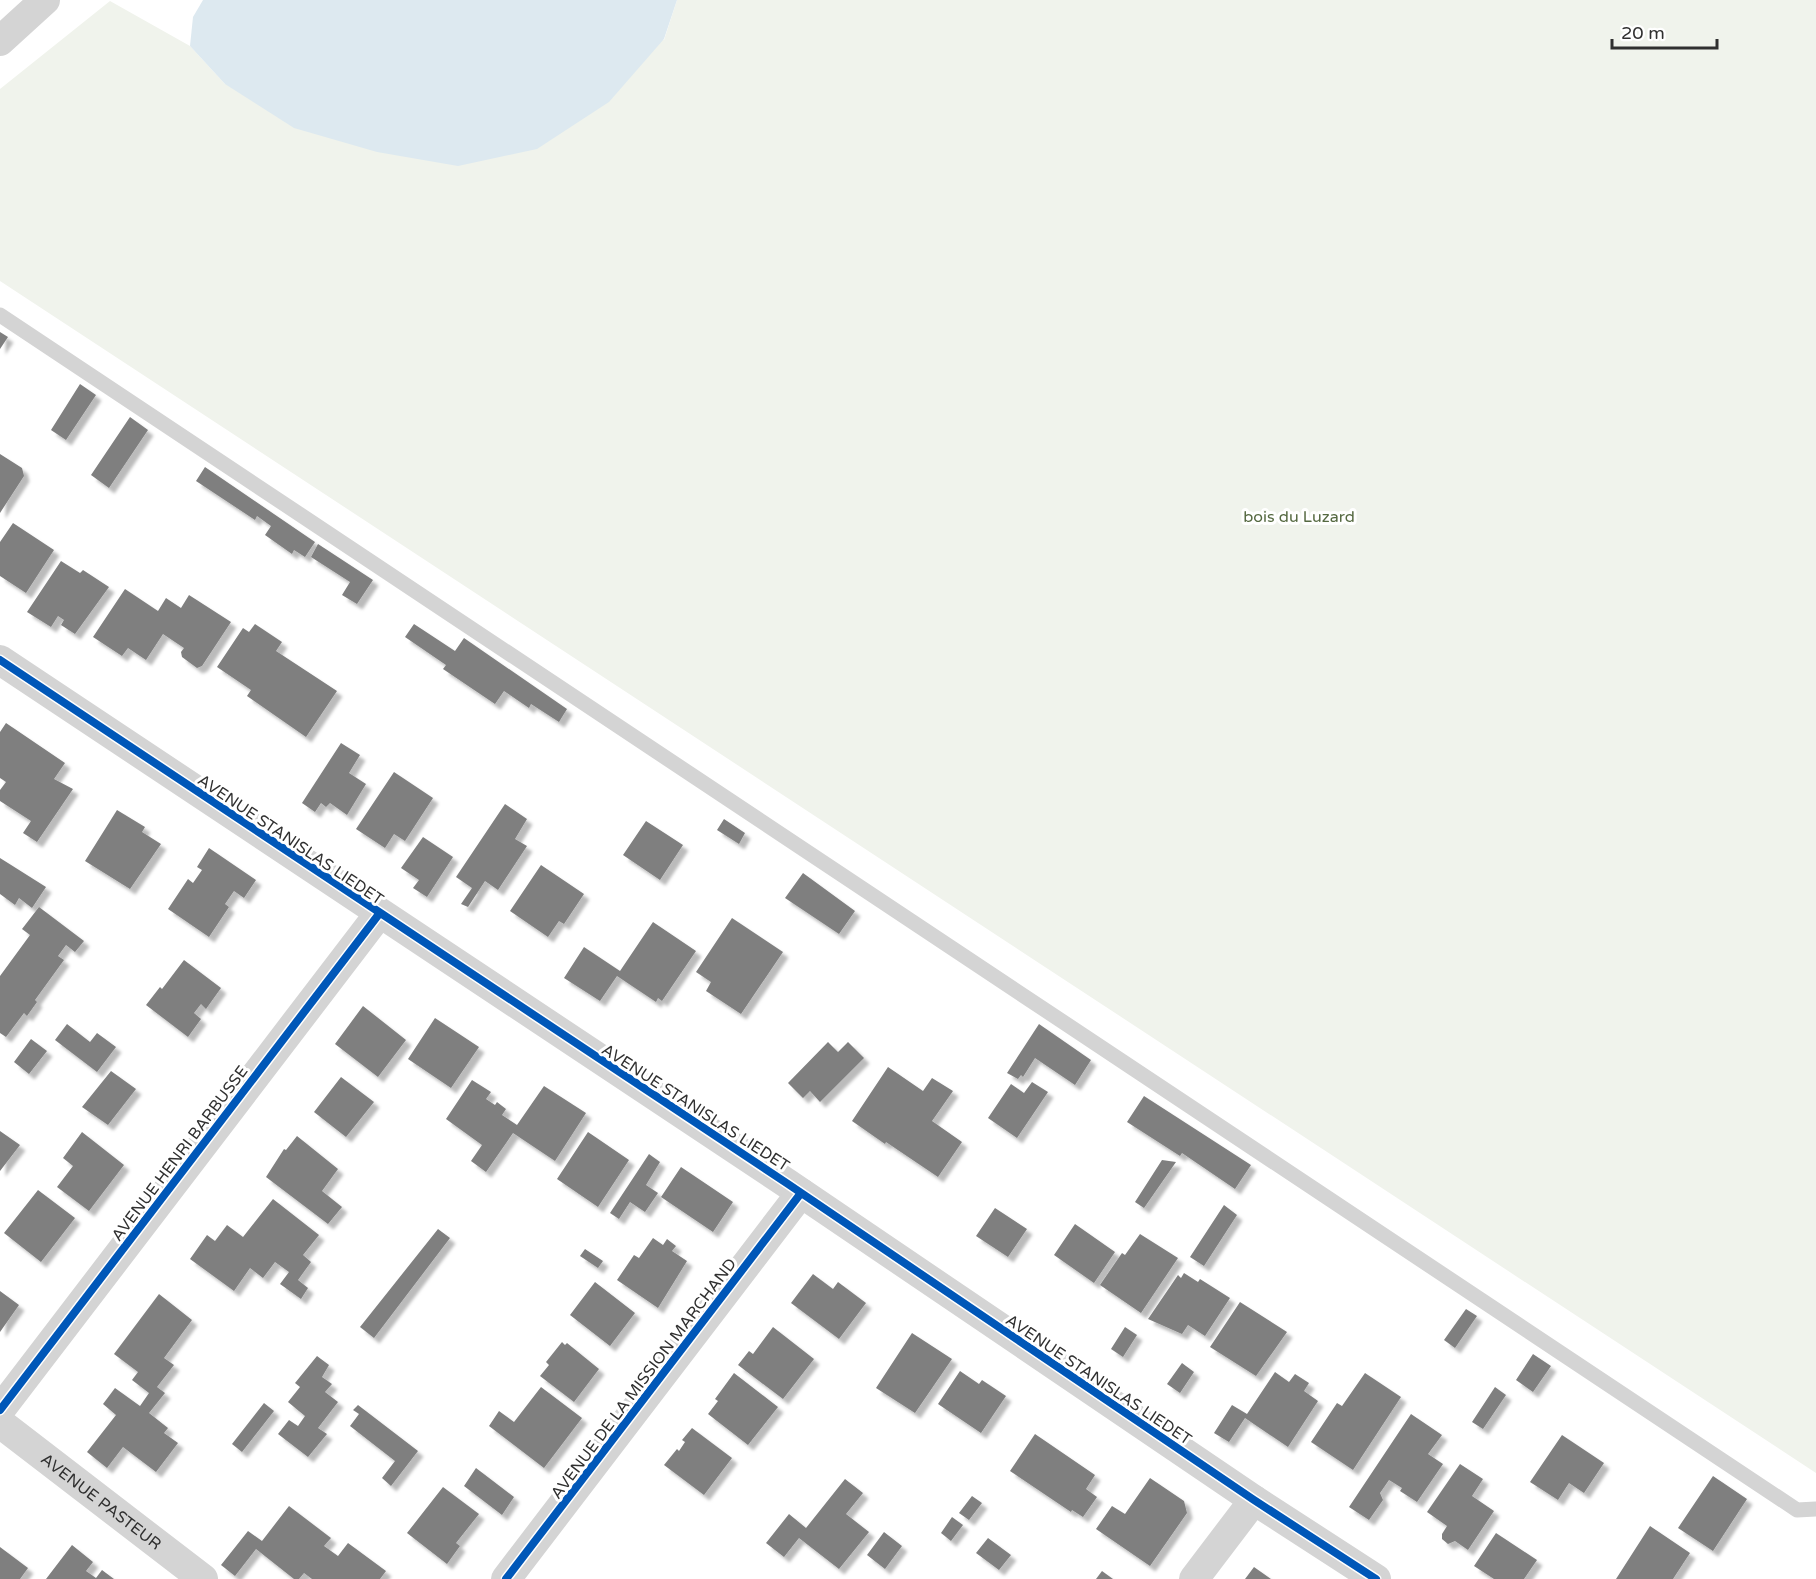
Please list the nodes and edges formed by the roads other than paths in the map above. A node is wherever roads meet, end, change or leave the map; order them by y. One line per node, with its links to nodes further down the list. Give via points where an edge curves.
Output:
1 (45, 0): 2 (street)
2 (0, 41)
3 (0, 315): 10 (lane, via 1787,1504 1797,1510)
4 (0, 660): 5 (street, AVENUE STANISLAS LIEDET)
5 (379, 914): 6 (street, AVENUE STANISLAS LIEDET); 7 (street, AVENUE HENRI BARBUSSE)
6 (801, 1193): 9 (street, AVENUE STANISLAS LIEDET); 12 (street, AVENUE DE LA MISSION MARCHAND)
7 (0, 1410)
8 (0, 1423): 11 (street, AVENUE PASTEUR)
9 (1254, 1500): 13 (street); 14 (street, AVENUE STANISLAS LIEDET)
10 (1816, 1509)
11 (203, 1579)
12 (506, 1579)
13 (1194, 1579)
14 (1376, 1579)

